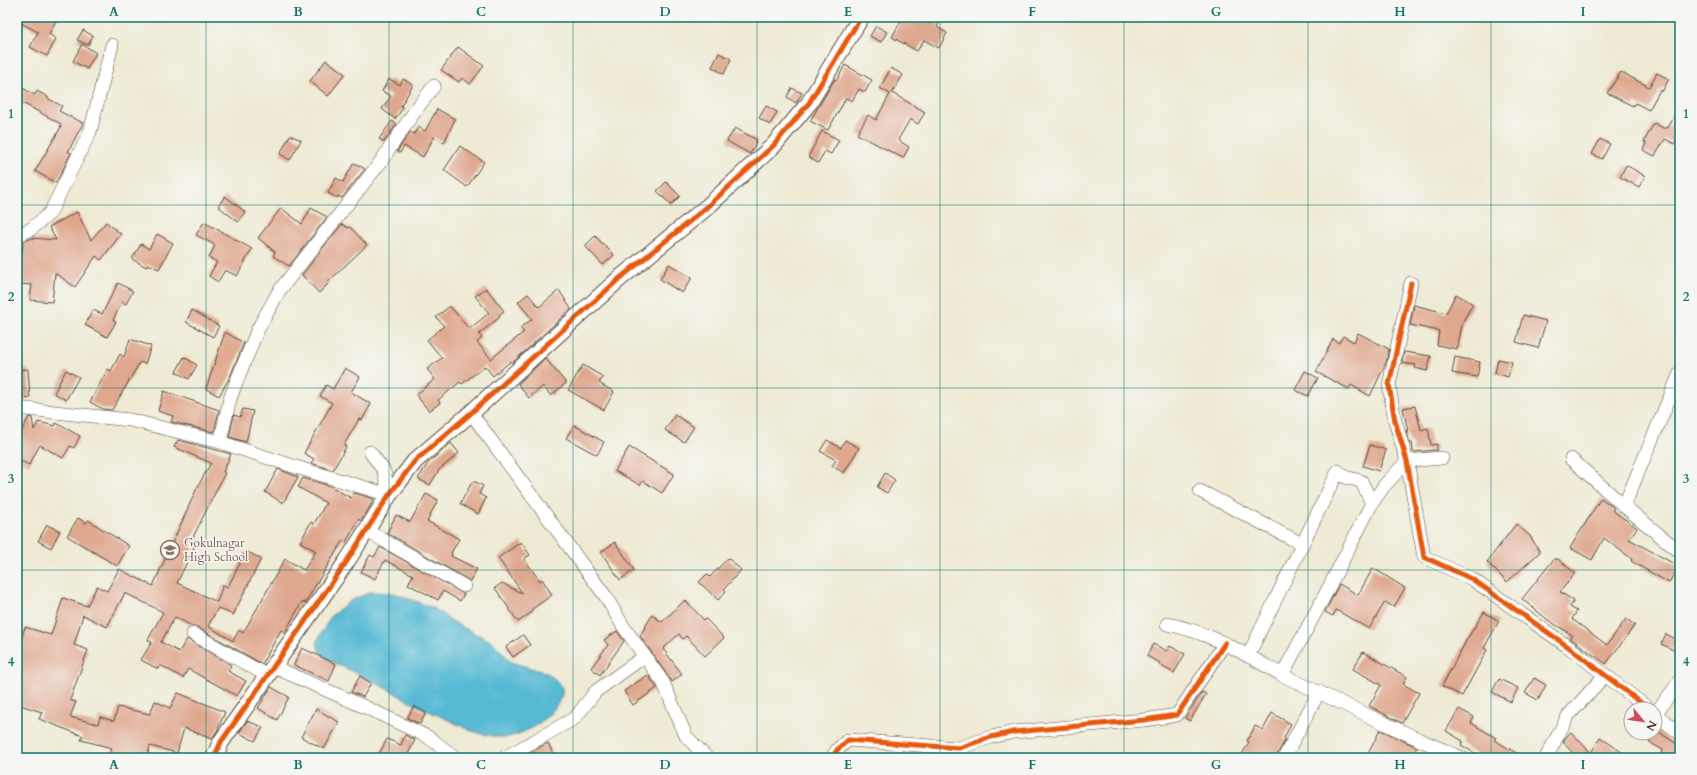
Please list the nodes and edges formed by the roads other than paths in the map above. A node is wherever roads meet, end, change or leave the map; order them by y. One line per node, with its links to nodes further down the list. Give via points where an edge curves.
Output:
1 (861, 17): 8 (street, via 809,103 774,145 707,207 619,279)
2 (112, 45): 4 (street, via 90,132 50,213 31,229)
3 (434, 86): 9 (street, via 379,164 279,291 258,329 237,380)
4 (17, 236)
5 (1411, 283): 12 (street, via 1389,385 1395,421)
6 (1680, 373): 17 (street)
7 (17, 408): 9 (street, via 130,420)
8 (471, 413): 15 (street, via 415,461); 25 (street, via 606,597)
9 (220, 442): 15 (street)
10 (370, 452): 15 (street, via 384,471)
11 (1442, 458): 12 (street)
12 (1407, 460): 16 (street); 29 (street, via 1424,557 1472,579)
13 (1571, 460): 17 (street)
14 (1200, 491): 19 (street)
15 (389, 495): 18 (street)
16 (1372, 502): 19 (street, via 1360,481 1344,477 1338,471); 28 (street)
17 (1624, 506): 20 (street)
18 (367, 531): 21 (street); 27 (street)
19 (1302, 544): 26 (street)
20 (1680, 552)
21 (464, 586)
22 (1168, 624): 24 (street, via 1190,628)
23 (193, 634): 27 (street)
24 (1225, 643): 26 (street); 40 (street, via 1177,715 1014,732 959,748 848,740)
25 (645, 656): 38 (street, via 596,691 575,718); 39 (street, via 663,682 686,736)
26 (1248, 656): 28 (street)
27 (271, 672): 36 (street, via 221,742); 37 (street, via 365,707 428,737)
28 (1282, 675): 31 (street)
29 (1605, 675): 32 (street); 43 (street, via 1568,716)
30 (1680, 681): 33 (street)
31 (1319, 692): 41 (street); 42 (street)
32 (1639, 701)
33 (1663, 703)
34 (1663, 720): 35 (street)
35 (1680, 733)
36 (214, 758)
37 (456, 758)
38 (504, 758)
39 (707, 758)
40 (832, 758)
41 (1284, 758)
42 (1462, 758)
43 (1546, 758)

